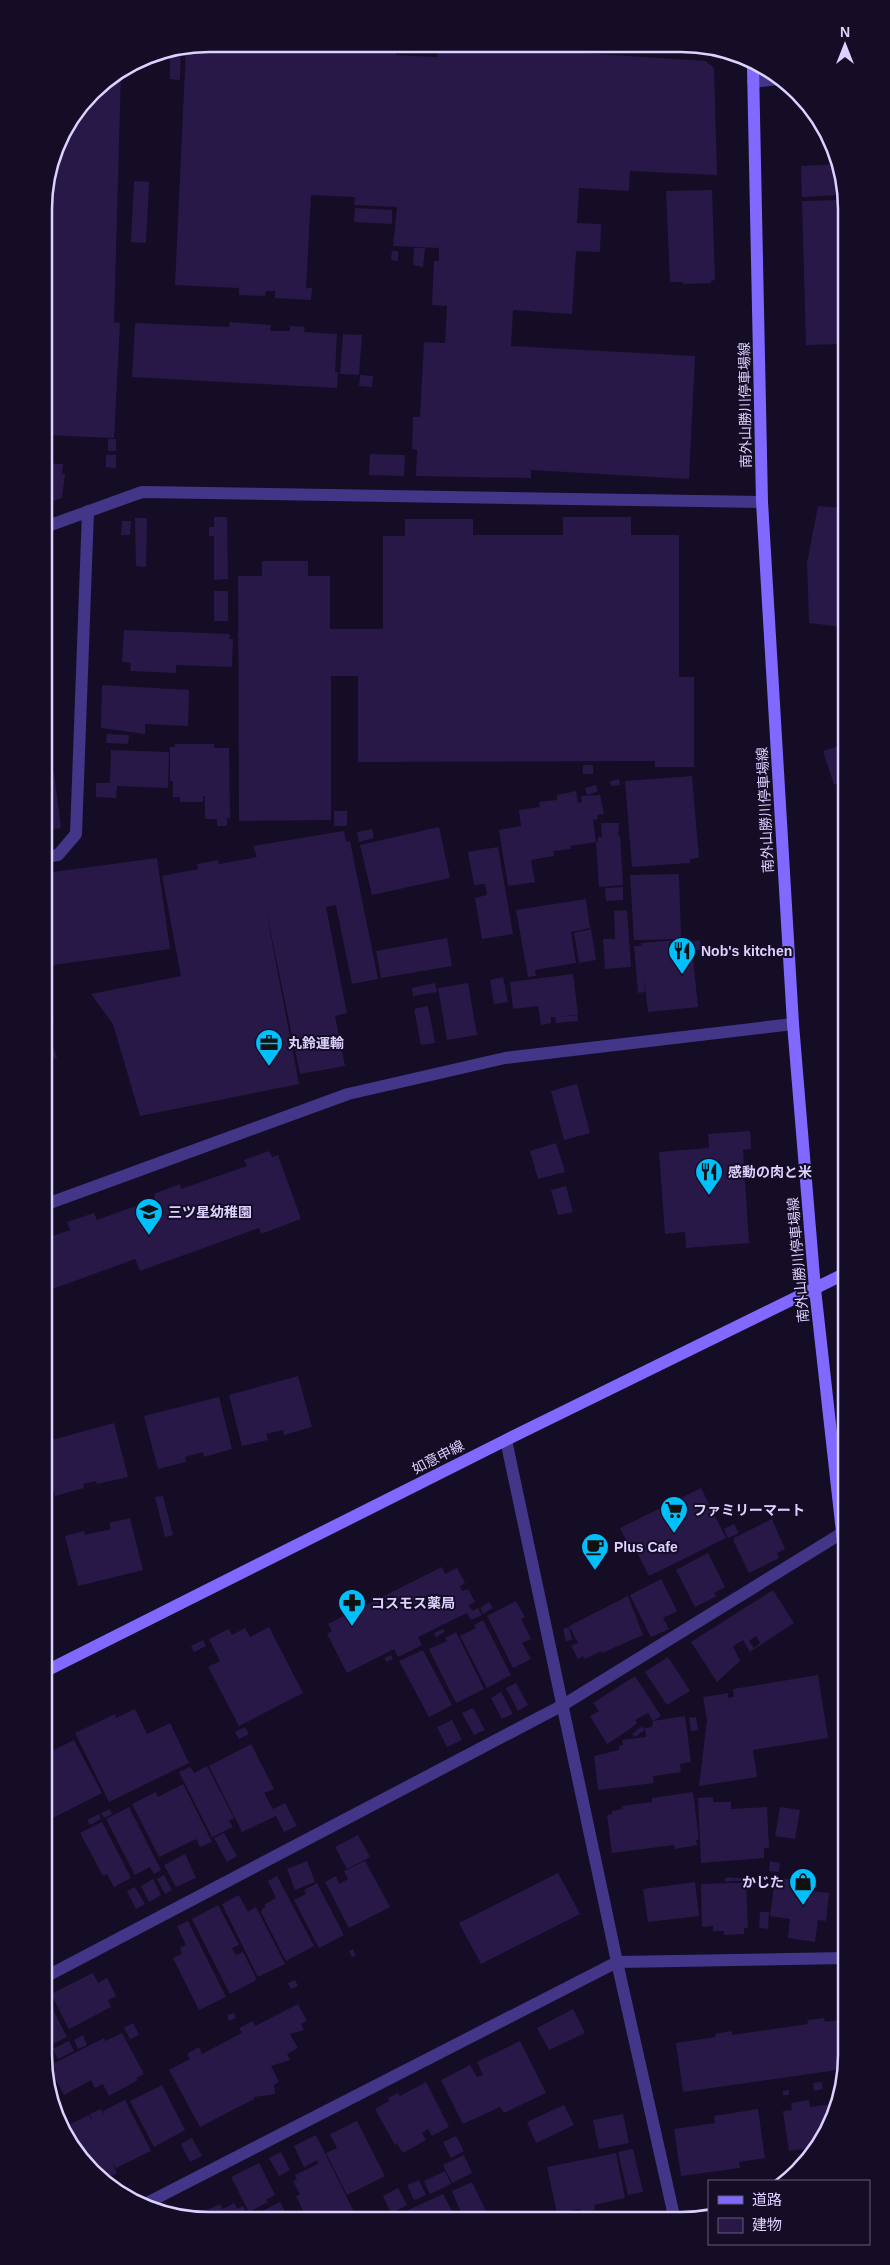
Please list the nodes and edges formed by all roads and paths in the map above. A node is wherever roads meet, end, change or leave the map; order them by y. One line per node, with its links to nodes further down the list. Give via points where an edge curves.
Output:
1 (753, 71): 3 (main road, 南外山勝川停車場線)
2 (769, 80): 3 (street)
3 (753, 82): 4 (main road, 南外山勝川停車場線)
4 (762, 502): 5 (street, via 142,492); 8 (main road, 南外山勝川停車場線)
5 (88, 511): 6 (street); 7 (street, via 76,834 58,855)
6 (53, 524)
7 (53, 856)
8 (793, 1024): 9 (street, via 505,1058 348,1094); 11 (main road, 南外山勝川停車場線)
9 (53, 1202)
10 (837, 1277): 11 (main road, 如意申線)
11 (815, 1289): 12 (main road, 如意申線); 13 (main road, 南外山勝川停車場線)
12 (506, 1440): 15 (main road, 如意申線); 16 (street)
13 (837, 1491)
14 (837, 1536): 16 (street)
15 (53, 1667)
16 (563, 1705): 18 (street); 19 (street)
17 (837, 1958): 18 (street)
18 (617, 1962): 20 (street); 21 (street)
19 (53, 1973)
20 (151, 2201)
21 (673, 2212)

